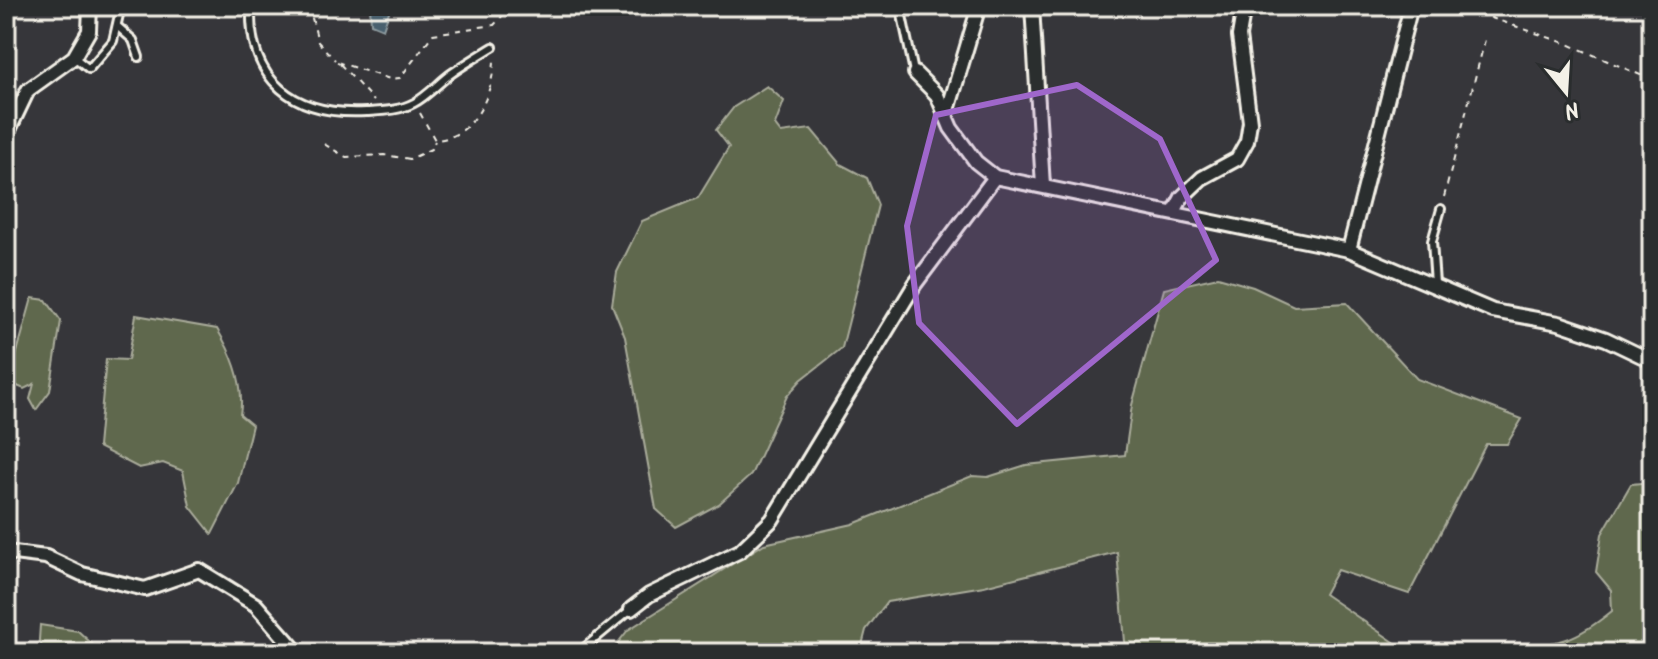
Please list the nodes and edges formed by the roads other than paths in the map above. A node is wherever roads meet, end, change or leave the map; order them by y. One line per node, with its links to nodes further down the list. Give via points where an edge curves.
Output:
1 (90, 6): 11 (street, via 89,31)
2 (121, 6): 9 (lane)
3 (251, 6): 10 (lane, via 254,48 272,81 285,95 315,108 382,111 414,103)
4 (900, 6): 13 (lane)
5 (979, 6): 14 (street)
6 (1032, 6): 17 (street)
7 (1244, 6): 19 (street, via 1239,36 1250,122 1247,141 1237,159 1202,178)
8 (1409, 14): 20 (street)
9 (117, 26): 11 (lane, via 113,41 89,69); 12 (lane, via 133,40)
10 (493, 47)
11 (74, 57): 15 (street, via 28,90)
12 (139, 57)
13 (915, 73): 14 (street, via 937,95)
14 (946, 117): 16 (street, via 976,162)
15 (6, 136)
16 (995, 177): 17 (street); 24 (street, via 915,284 772,520 740,551)
17 (1043, 186): 19 (street)
18 (1441, 209): 21 (lane, via 1432,241)
19 (1174, 212): 20 (street)
20 (1349, 250): 21 (street)
21 (1435, 286): 22 (street, via 1493,311 1583,331)
22 (1652, 360)
23 (6, 552): 25 (street, via 46,557 82,574 145,589 199,570 256,605)
24 (631, 609): 26 (lane)
25 (298, 653)
26 (578, 653)

